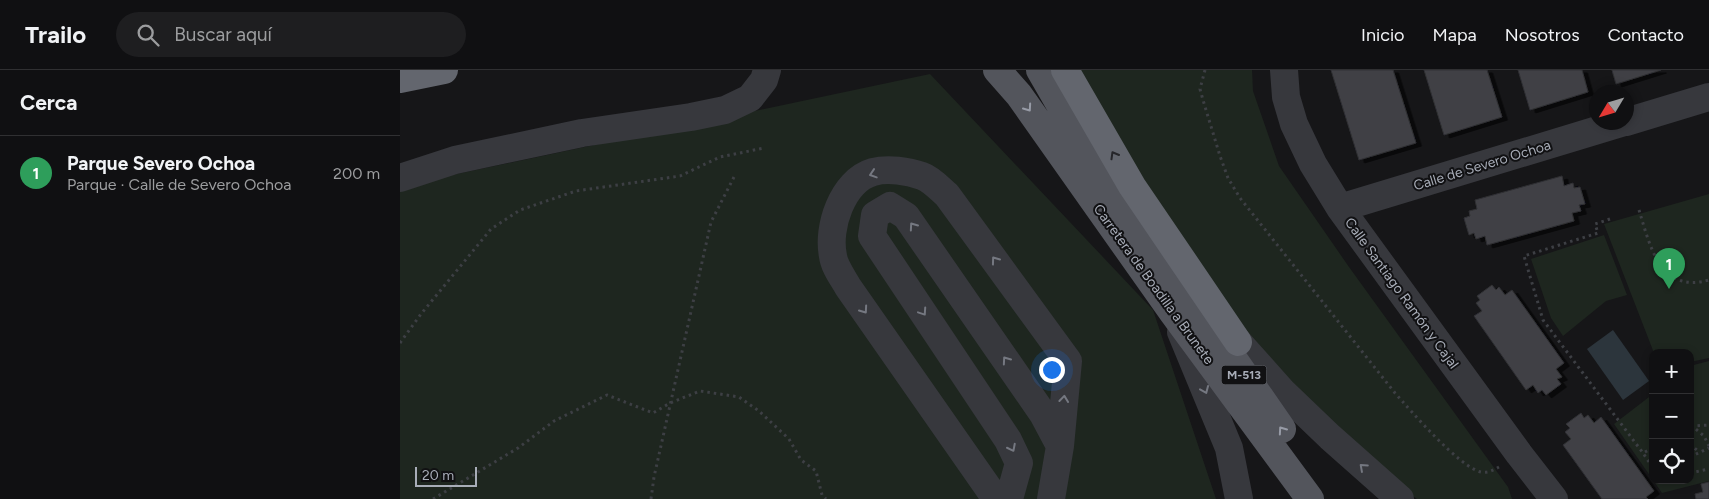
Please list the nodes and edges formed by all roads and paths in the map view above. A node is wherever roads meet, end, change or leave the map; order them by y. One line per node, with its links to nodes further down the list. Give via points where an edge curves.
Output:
1 (444, 70): 8 (highway)
2 (767, 70): 14 (street, via 764,80 750,98 725,110 572,135 455,160)
3 (997, 70): 20 (main road, Carretera de Boadilla a Brunete / M-513, one-way to 20, via 1019,95)
4 (1040, 70): 18 (main road, Carretera de Boadilla a Brunete / M-513, via 1074,130)
5 (1065, 70): 21 (highway, one-way to 5, via 1132,186)
6 (1205, 70): 35 (path, via 1200,89 1203,100 1228,178 1240,198 1395,393 1442,443 1468,466 1480,472 1490,472)
7 (1284, 70): 15 (street, Calle Santiago Ramón y Cajal, via 1286,97 1294,124 1313,164)
8 (400, 79)
9 (1709, 97): 10 (street, Calle de Severo Ochoa)
10 (1634, 119)
11 (1598, 130): 15 (street, Calle de Severo Ochoa)
12 (764, 148): 22 (path, via 720,157 680,176 576,190 520,210 490,229)
13 (734, 177): 23 (path, via 711,222)
14 (400, 178)
15 (1340, 208): 35 (street, Calle Santiago Ramón y Cajal)
16 (1639, 210): 19 (path, via 1653,254 1670,276 1684,282)
17 (1610, 219): 33 (path, via 1595,224 1598,233 1524,256 1543,320)
18 (1159, 252): 21 (street); 48 (main road, Carretera de Boadilla a Brunete / M-513, one-way to 18)
19 (1709, 280)
20 (1173, 313): 29 (street, one-way to 29); 47 (main road, Carretera de Boadilla a Brunete / M-513)
21 (1238, 342): 49 (street, one-way to 21, via 1282,391)
22 (400, 343)
23 (670, 403): 39 (path, via 653,413 607,395 554,420 518,448); 40 (path); 41 (path, via 700,391 739,397 759,411 789,440 802,460 816,471)
24 (1709, 425): 25 (path)
25 (1694, 426)
26 (1694, 428): 28 (path, via 1704,436)
27 (1060, 446): 42 (street, one-way to 42, via 1068,361 947,195 924,177 891,170 872,172 852,185 837,209 832,257 848,287); 43 (street, one-way to 43, via 1043,414 906,216 890,206 875,215 872,236 1008,440 1019,463); 44 (street)
28 (1709, 447): 32 (path)
29 (1229, 448): 45 (street); 46 (street)
30 (1694, 448): 32 (path)
31 (1649, 450): 33 (path)
32 (1699, 452): 34 (path)
33 (1643, 454): 36 (path)
34 (1694, 455)
35 (1509, 460): 50 (street, via 1533,491); 51 (street, Calle Santiago Ramón y Cajal)
36 (1649, 462)
37 (1709, 469): 38 (path)
38 (1694, 472)
39 (433, 499)
40 (651, 499)
41 (826, 499)
42 (996, 499)
43 (1010, 499)
44 (1052, 499)
45 (1239, 499)
46 (1252, 499)
47 (1310, 499)
48 (1330, 499)
49 (1400, 499)
50 (1534, 499)
51 (1554, 499)

